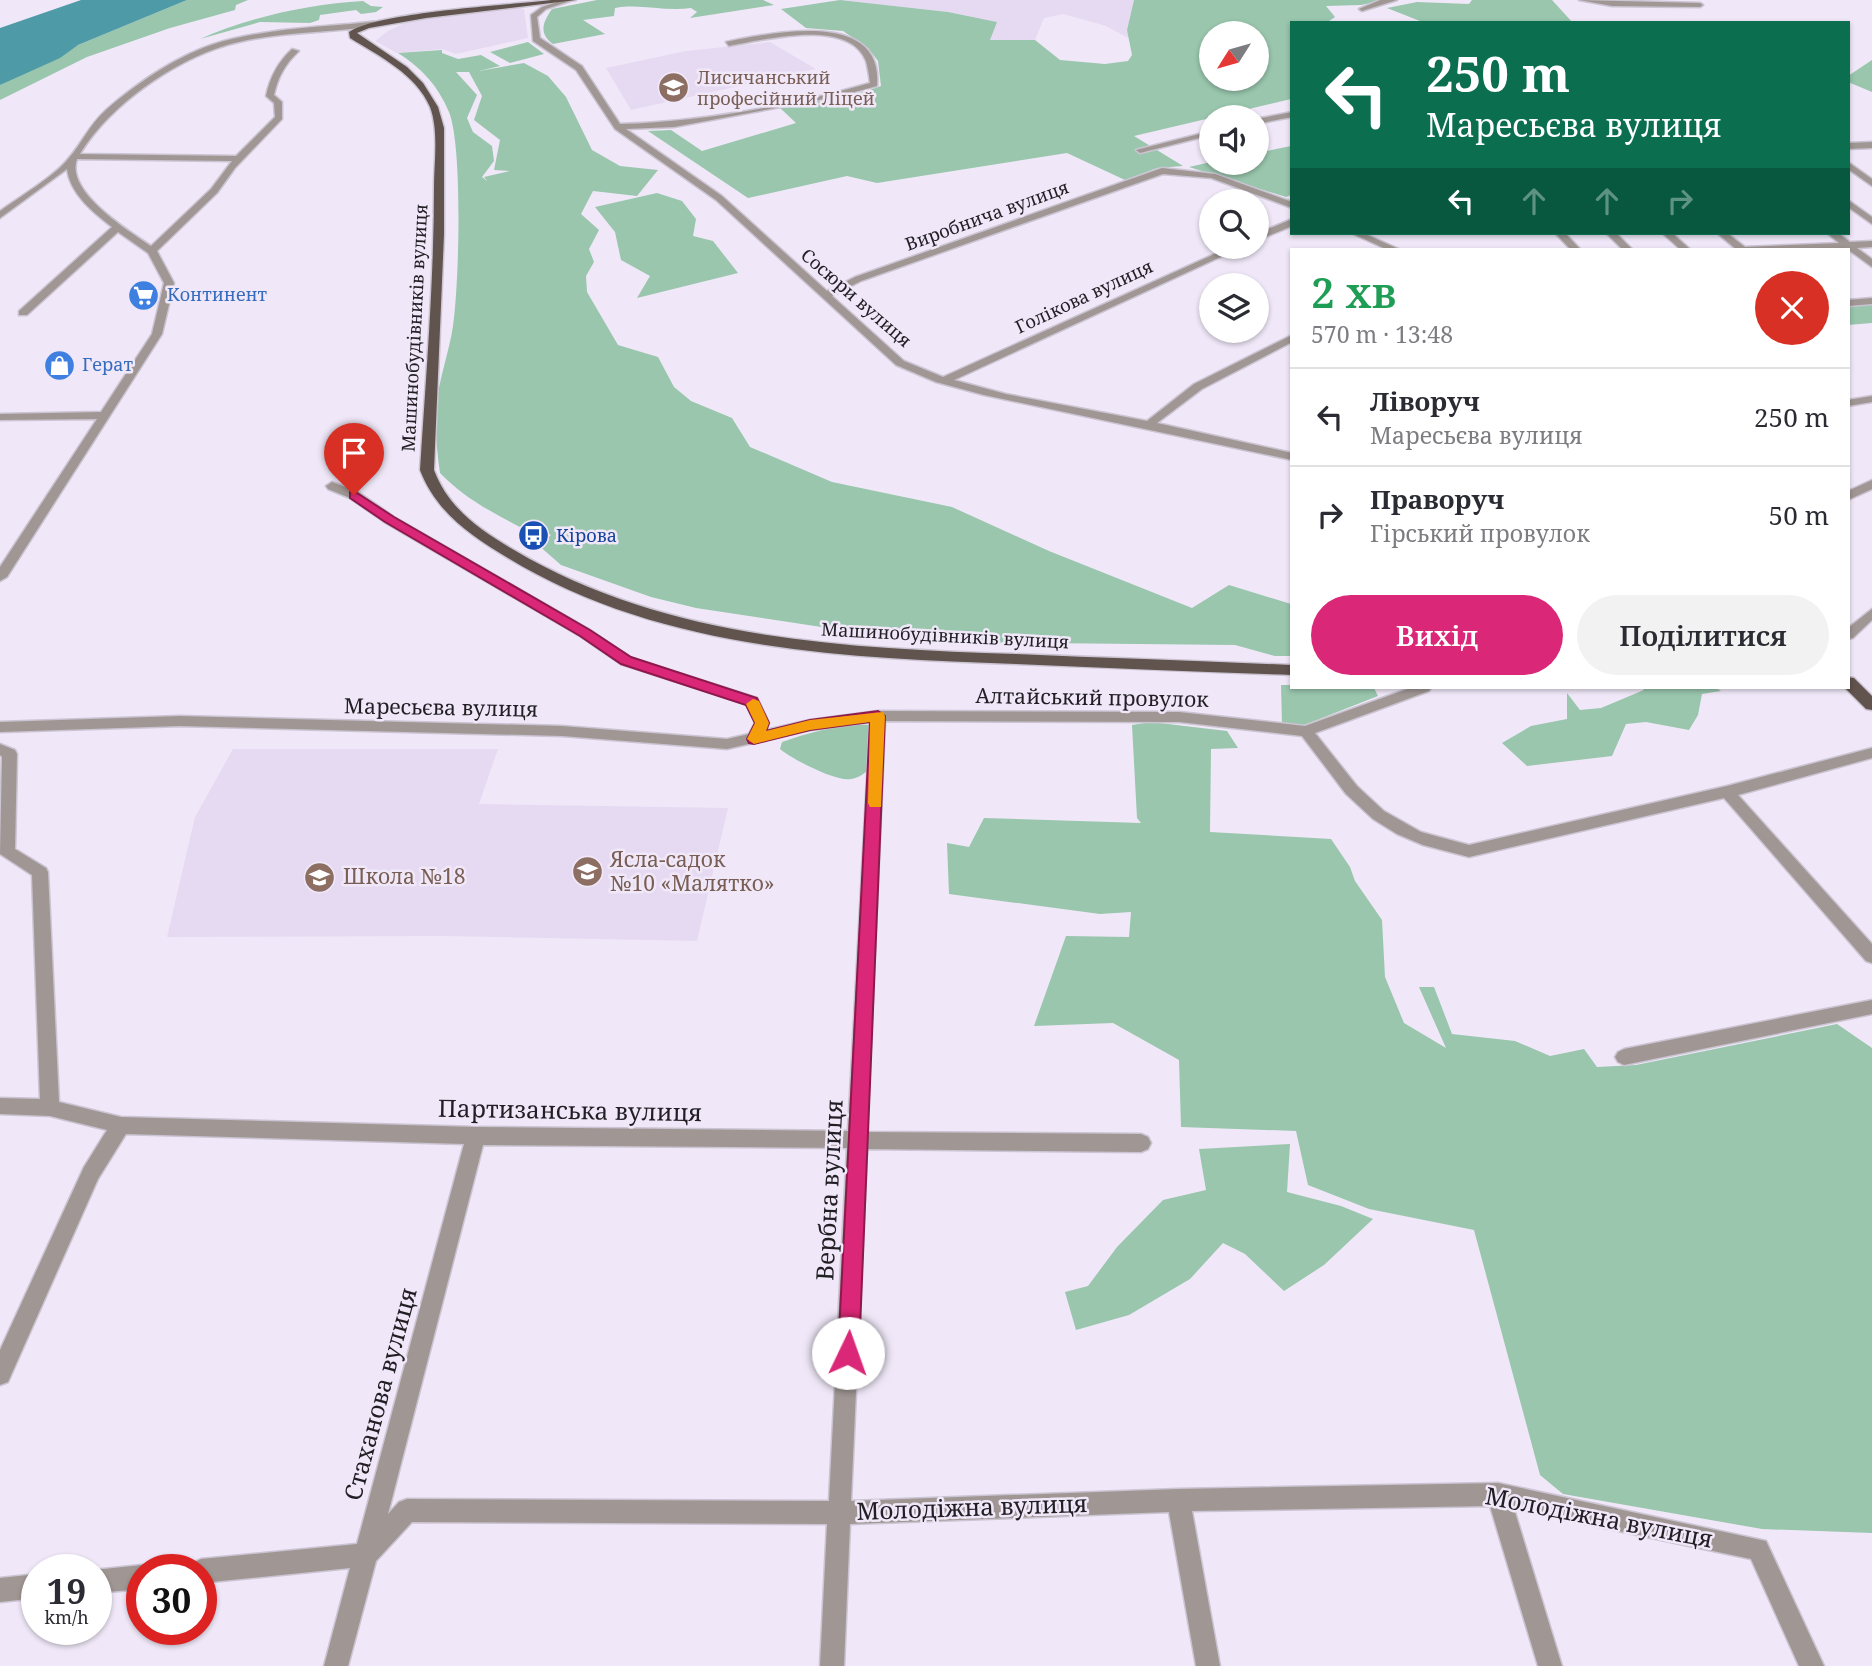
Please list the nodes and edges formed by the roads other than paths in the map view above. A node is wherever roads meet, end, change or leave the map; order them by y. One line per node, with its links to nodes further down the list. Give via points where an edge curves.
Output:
1 (571, 0): 6 (main road, Машинобудівників вулиця)
2 (1394, 0): 5 (street)
3 (1582, 0): 4 (street)
4 (1700, 5)
5 (1362, 9)
6 (532, 10): 7 (main road, Машинобудівників вулиця); 12 (street, Сосюри вулиця, via 536,39 579,68)
7 (380, 23): 17 (street, via 241,39 212,47 137,89 88,134); 65 (main road, Машинобудівників вулиця, via 358,29 353,36 420,85 434,107 439,128 439,234 427,470 439,498 477,532 530,566 600,599 651,615 811,647 877,654)
8 (729, 44): 12 (street, via 806,32 836,33 859,47 874,84 674,125)
9 (295, 51): 18 (street, via 282,63 272,88 279,117)
10 (1290, 114): 11 (street)
11 (1269, 119)
12 (618, 127): 48 (street, Сосюри вулиця, via 719,198)
13 (1199, 136): 16 (street)
14 (1850, 146): 15 (street)
15 (1871, 146)
16 (1140, 150)
17 (73, 159): 18 (street); 23 (street); 26 (street, via 71,174 79,190)
18 (238, 159): 44 (street, via 214,191)
19 (1850, 166): 20 (street)
20 (1872, 183)
21 (1290, 203): 48 (street, Виробнича вулиця, via 1181,170 1162,171 858,279)
22 (1850, 204): 24 (street)
23 (0, 215)
24 (1872, 220)
25 (1290, 223): 27 (street)
26 (118, 227): 44 (street); 50 (street)
27 (1269, 232)
28 (1361, 235): 37 (street)
29 (1562, 235): 38 (street)
30 (1613, 235): 39 (street)
31 (1669, 235): 40 (street)
32 (1725, 235): 41 (street)
33 (1835, 235): 36 (street)
34 (1785, 240): 42 (street)
35 (1872, 244): 36 (street)
36 (1848, 245): 43 (street); 46 (street)
37 (1391, 248)
38 (1574, 248)
39 (1626, 248)
40 (1684, 248)
41 (1741, 248)
42 (1795, 248)
43 (1809, 248)
44 (152, 251): 55 (street, via 169,282 157,334)
45 (1211, 259): 52 (street, Голікова вулиця)
46 (1872, 264)
47 (1850, 292): 49 (street)
48 (824, 296): 52 (street, Сосюри вулиця, via 900,363)
49 (1867, 302)
50 (23, 313)
51 (1290, 339): 57 (street, via 1215,375)
52 (946, 380): 57 (street, Сосюри вулиця)
53 (1872, 399): 54 (street)
54 (1850, 403)
55 (103, 415): 56 (street); 62 (street)
56 (0, 417)
57 (1149, 425): 58 (street, Сосюри вулиця)
58 (1290, 457)
59 (1872, 484): 61 (street)
60 (332, 486): 72 (street, via 354,495 626,661 752,701 762,723)
61 (1850, 495)
62 (0, 577)
63 (1872, 613): 64 (street)
64 (1850, 633)
65 (1290, 670)
66 (1850, 684): 68 (main road)
67 (1421, 689): 71 (street)
68 (1872, 705)
69 (878, 716): 71 (street, Алтайський провулок, via 1179,717); 72 (street, Маресьєва вулиця, via 810,725); 84 (street, Вербна вулиця)
70 (0, 727): 72 (street, Маресьєва вулиця, via 180,721 562,731 727,744)
71 (1306, 731): 75 (street, via 1366,806 1413,836 1441,847 1469,851)
72 (754, 739)
73 (0, 750): 76 (street, via 10,754)
74 (1872, 753): 75 (street)
75 (1727, 792): 77 (street)
76 (5, 816): 81 (street, via 7,852 40,872)
77 (1872, 956)
78 (1872, 1007): 79 (street)
79 (1624, 1058)
80 (0, 1106): 81 (street, Партизанська вулиця)
81 (50, 1108): 82 (street, Партизанська вулиця)
82 (121, 1125): 83 (street, Партизанська вулиця); 86 (street, via 91,1173)
83 (476, 1136): 84 (street, Партизанська вулиця); 90 (street, Стаханова вулиця)
84 (859, 1139): 85 (street, Партизанська вулиця); 89 (street, Вербна вулиця)
85 (1141, 1143)
86 (0, 1374)
87 (1498, 1494): 88 (street, Молодіжна вулиця); 97 (street); 98 (street, Молодіжна вулиця, via 1758,1549)
88 (1178, 1500): 89 (street, Молодіжна вулиця); 96 (street)
89 (840, 1513): 90 (street, Молодіжна вулиця, via 407,1510); 95 (street, Вербна вулиця)
90 (365, 1555): 91 (street); 94 (street, Стаханова вулиця)
91 (217, 1569)
92 (21, 1588): 93 (street)
93 (0, 1590)
94 (336, 1666)
95 (832, 1666)
96 (1208, 1666)
97 (1550, 1666)
98 (1812, 1666)

